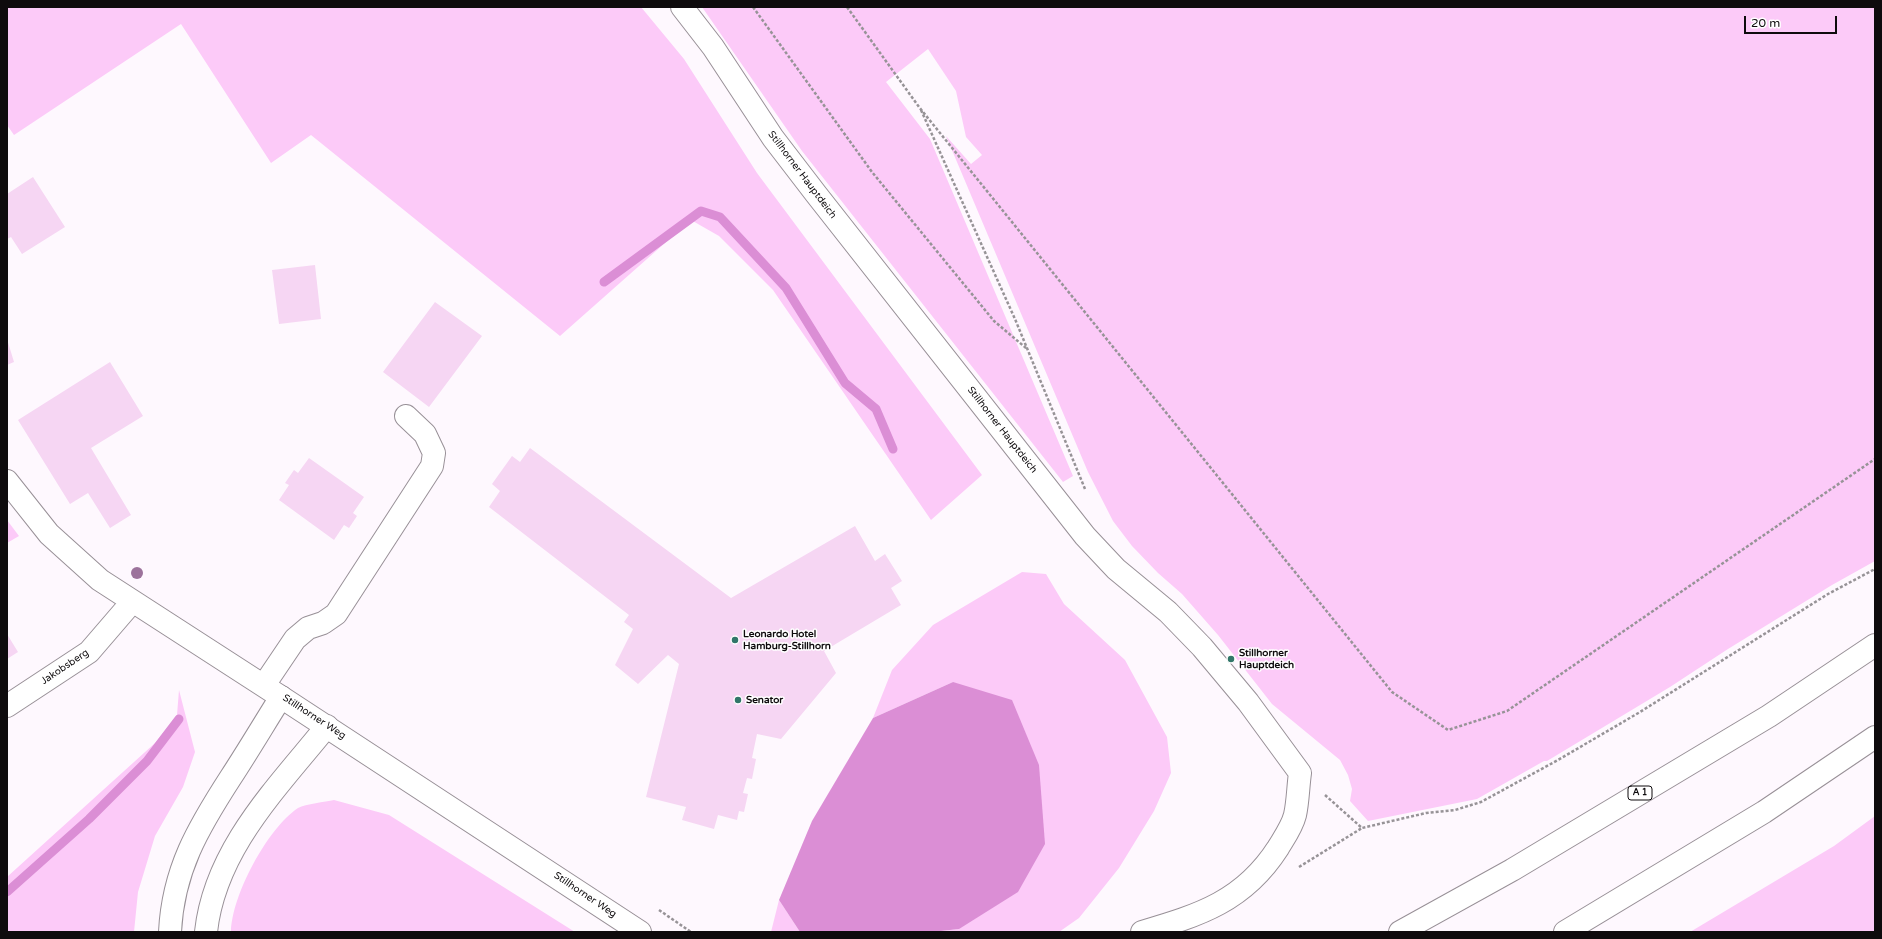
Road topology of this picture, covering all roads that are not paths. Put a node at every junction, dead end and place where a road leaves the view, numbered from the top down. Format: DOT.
graph roads {
  1 [pos="682,7"];
  2 [pos="406,416"];
  3 [pos="7,481"];
  4 [pos="132,602"];
  5 [pos="1875,645"];
  6 [pos="273,691"];
  7 [pos="7,706"];
  8 [pos="327,726"];
  9 [pos="1875,737"];
  10 [pos="170,932"];
  11 [pos="206,932"];
  12 [pos="640,932"];
  13 [pos="1142,932"];
  14 [pos="1400,932"];
  15 [pos="1565,932"];
  1 -- 13 [label="main road, Stillhorner Hauptdeich"];
  2 -- 6 [label="main road"];
  3 -- 4 [label="main road, Stillhorner Weg"];
  4 -- 6 [label="main road, Stillhorner Weg"];
  4 -- 7 [label="main road, Jakobsberg"];
  5 -- 14 [label="main road, A 1"];
  6 -- 8 [label="main road, Stillhorner Weg"];
  6 -- 10 [label="main road"];
  8 -- 11 [label="main road"];
  8 -- 12 [label="main road, Stillhorner Weg"];
  9 -- 15 [label="main road"];
}
